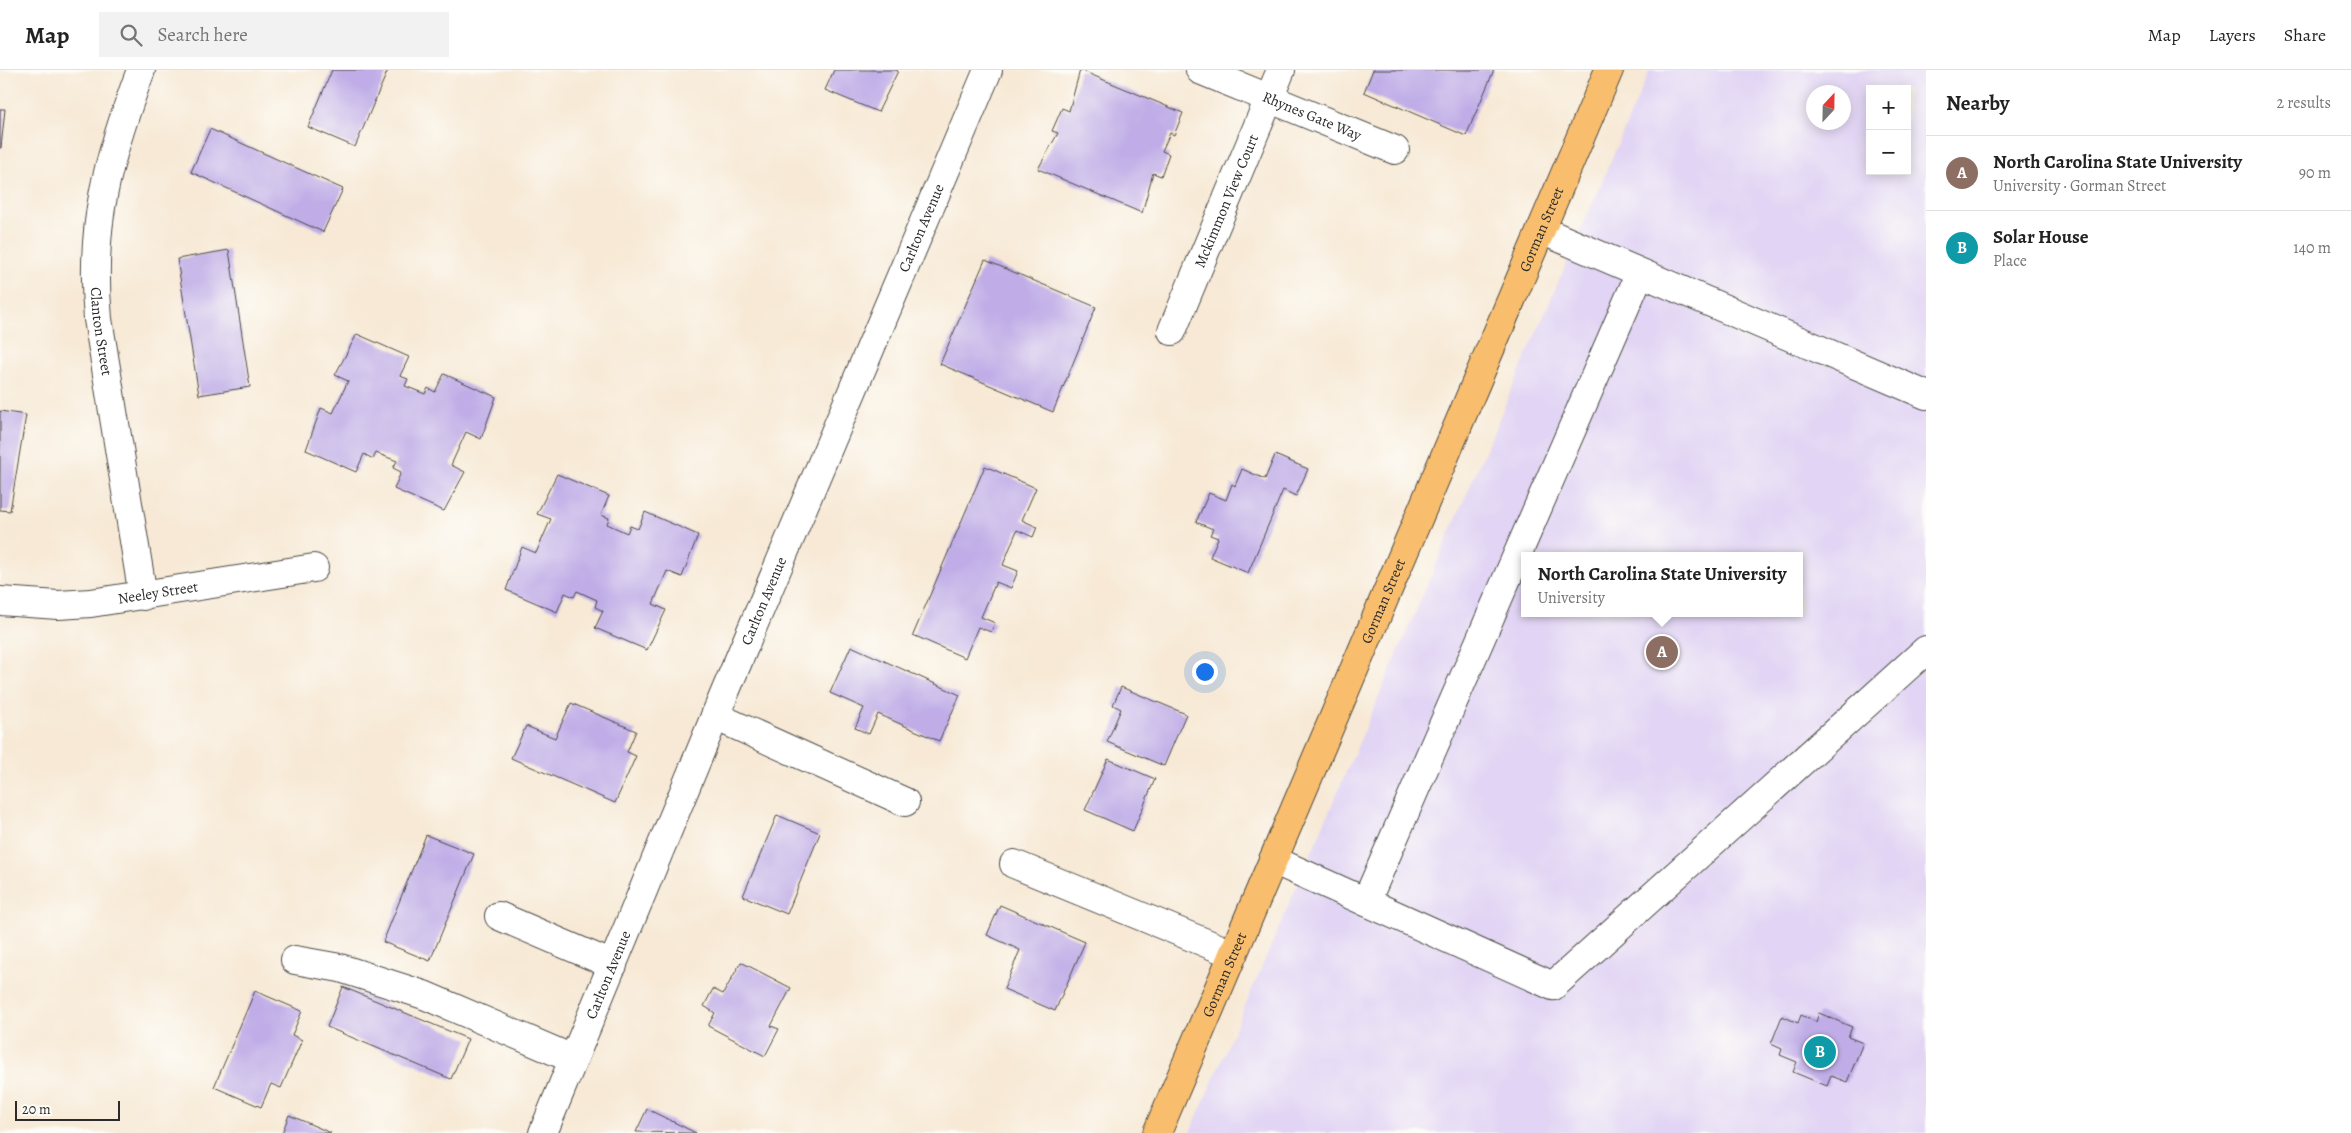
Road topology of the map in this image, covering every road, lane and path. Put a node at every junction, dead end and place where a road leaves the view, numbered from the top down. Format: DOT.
graph roads {
  1 [pos="141,70"];
  2 [pos="988,70"];
  3 [pos="1200,70"];
  4 [pos="1281,70"];
  5 [pos="1609,70"];
  6 [pos="1268,98"];
  7 [pos="1395,150"];
  8 [pos="1541,230"];
  9 [pos="1640,273"];
  10 [pos="1172,331"];
  11 [pos="1926,395"];
  12 [pos="314,568"];
  13 [pos="143,596"];
  14 [pos="0,601"];
  15 [pos="1926,650"];
  16 [pos="715,716"];
  17 [pos="905,802"];
  18 [pos="1272,860"];
  19 [pos="1014,864"];
  20 [pos="1366,902"];
  21 [pos="499,916"];
  22 [pos="1233,954"];
  23 [pos="295,960"];
  24 [pos="613,965"];
  25 [pos="573,1059"];
  26 [pos="543,1133"];
  27 [pos="1157,1133"];
  1 -- 13 [label="street, Clanton Street"];
  2 -- 16 [label="street, Carlton Avenue"];
  3 -- 6 [label="street, Rhynes Gate Way"];
  4 -- 6 [label="street, Mckimmon View Court"];
  5 -- 8 [label="main road, Gorman Street"];
  6 -- 7 [label="street, Rhynes Gate Way"];
  6 -- 10 [label="street, Mckimmon View Court"];
  8 -- 9 [label="street"];
  8 -- 18 [label="main road, Gorman Street"];
  9 -- 11 [label="street"];
  9 -- 20 [label="street"];
  12 -- 13 [label="street, Neeley Street"];
  13 -- 14 [label="street, Neeley Street"];
  15 -- 20 [label="street"];
  16 -- 17 [label="street"];
  16 -- 24 [label="street, Carlton Avenue"];
  18 -- 20 [label="street"];
  18 -- 22 [label="main road, Gorman Street"];
  19 -- 22 [label="street"];
  21 -- 24 [label="street"];
  22 -- 27 [label="main road, Gorman Street"];
  23 -- 25 [label="street"];
  24 -- 25 [label="street, Carlton Avenue"];
  25 -- 26 [label="street, Carlton Avenue"];
}
